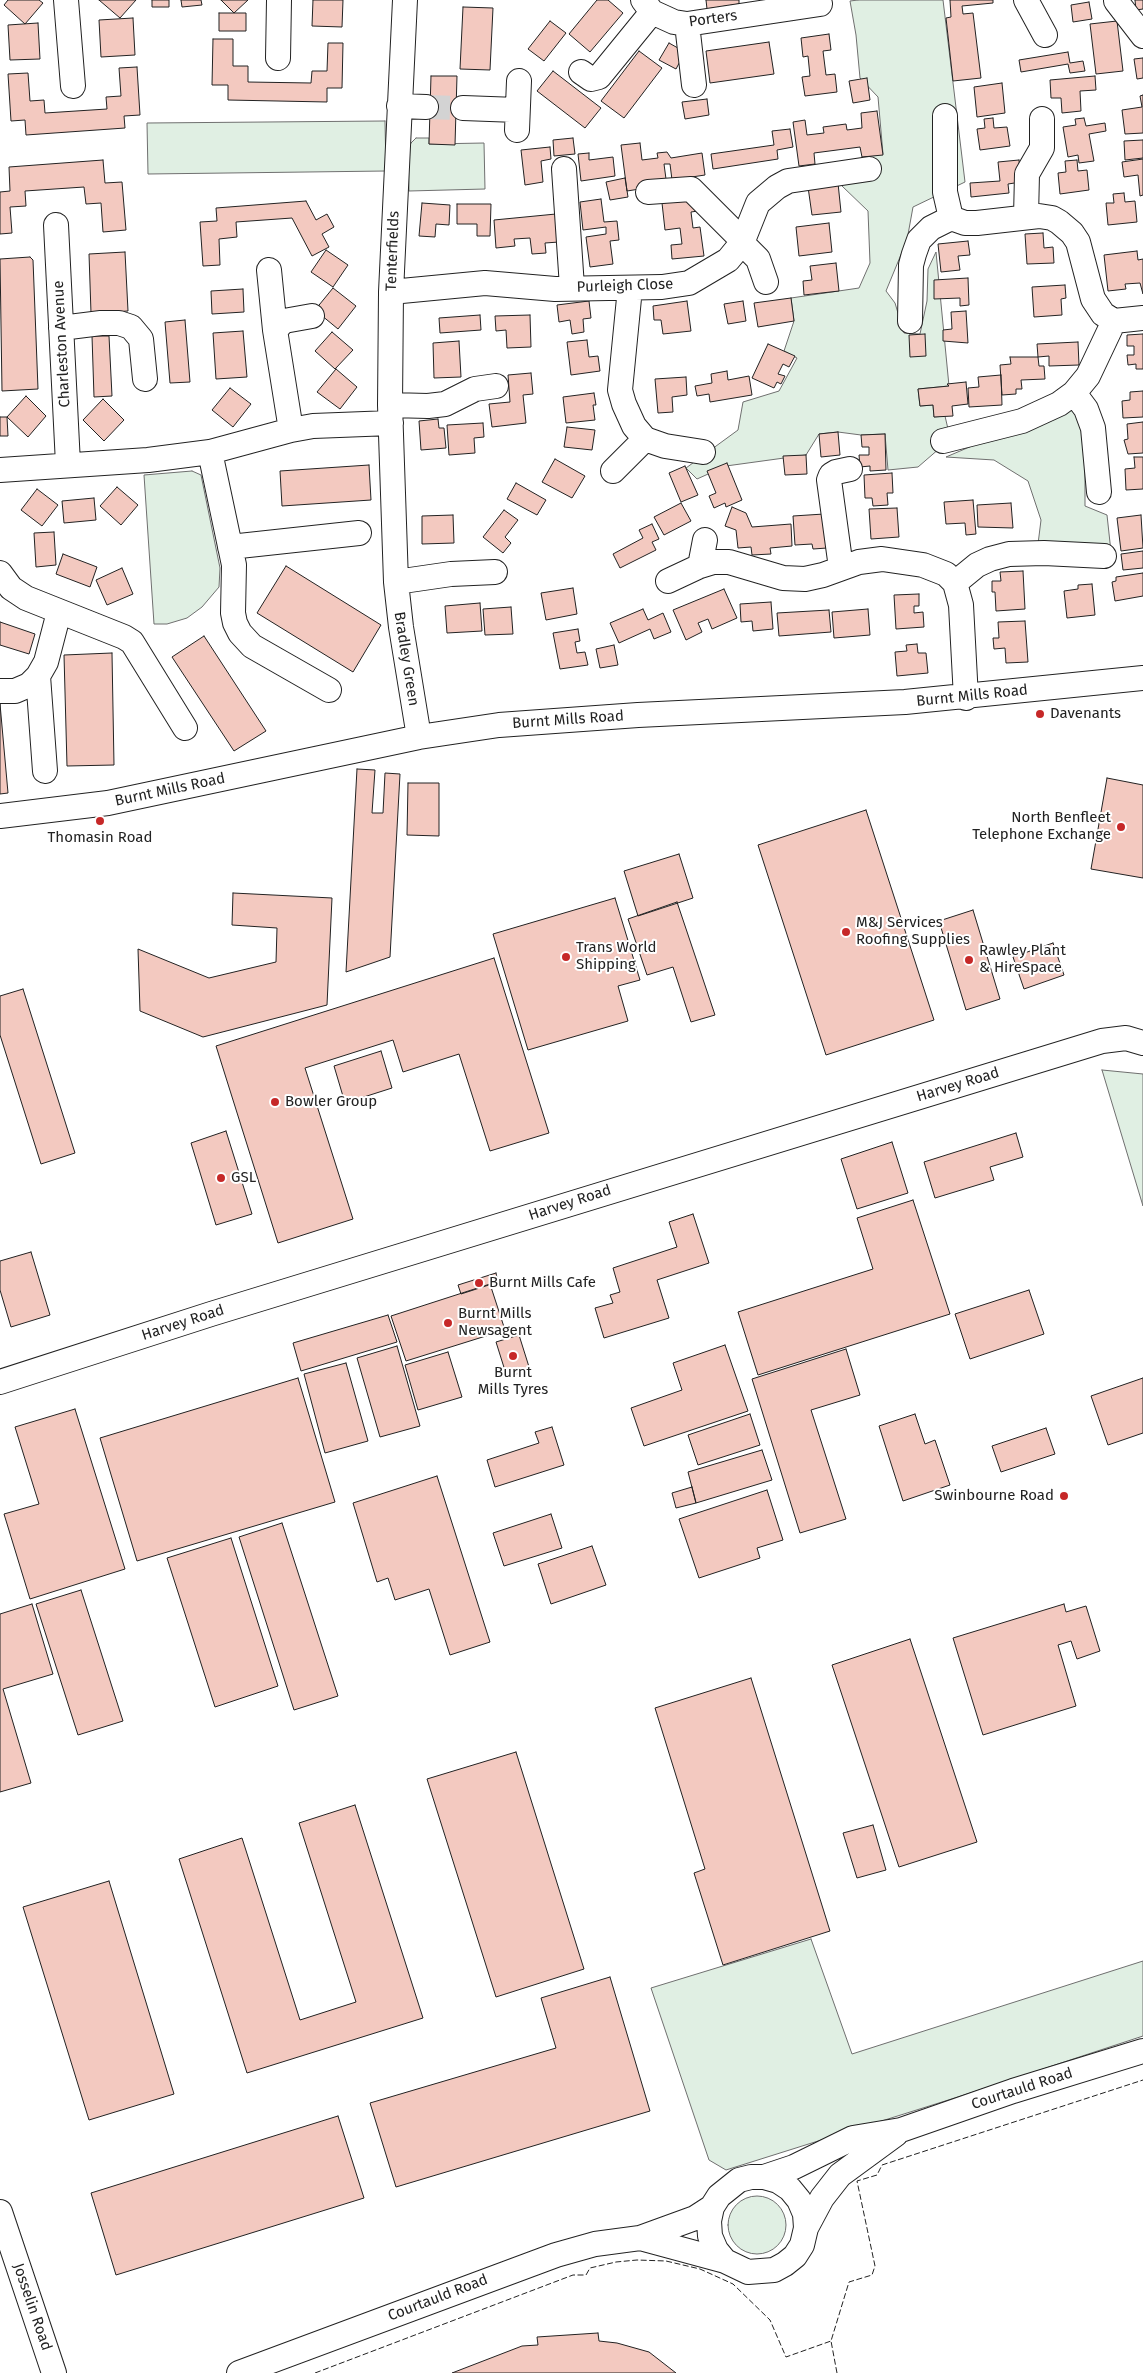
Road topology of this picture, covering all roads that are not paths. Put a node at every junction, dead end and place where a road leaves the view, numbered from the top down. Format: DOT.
graph roads {
  1 [pos="66,0"];
  2 [pos="279,0"];
  3 [pos="404,0"];
  4 [pos="1026,0"];
  5 [pos="1116,1"];
  6 [pos="784,4"];
  7 [pos="820,4"];
  8 [pos="648,6"];
  9 [pos="687,24"];
  10 [pos="1045,35"];
  11 [pos="1143,36"];
  12 [pos="278,58"];
  13 [pos="581,72"];
  14 [pos="519,81"];
  15 [pos="694,84"];
  16 [pos="73,86"];
  17 [pos="400,106"];
  18 [pos="426,107"];
  19 [pos="463,108"];
  20 [pos="945,116"];
  21 [pos="1042,119"];
  22 [pos="564,169"];
  23 [pos="869,169"];
  24 [pos="648,192"];
  25 [pos="1026,217"];
  26 [pos="958,220"];
  27 [pos="56,225"];
  28 [pos="742,242"];
  29 [pos="269,270"];
  30 [pos="766,282"];
  31 [pos="572,287"];
  32 [pos="630,288"];
  33 [pos="392,292"];
  34 [pos="312,316"];
  35 [pos="1143,318"];
  36 [pos="910,321"];
  37 [pos="1114,321"];
  38 [pos="61,328"];
  39 [pos="275,330"];
  40 [pos="145,379"];
  41 [pos="496,386"];
  42 [pos="1074,393"];
  43 [pos="390,414"];
  44 [pos="291,430"];
  45 [pos="644,440"];
  46 [pos="943,441"];
  47 [pos="210,452"];
  48 [pos="704,452"];
  49 [pos="68,464"];
  50 [pos="0,470"];
  51 [pos="850,470"];
  52 [pos="613,471"];
  53 [pos="1099,492"];
  54 [pos="392,502"];
  55 [pos="359,533"];
  56 [pos="705,540"];
  57 [pos="232,556"];
  58 [pos="1104,556"];
  59 [pos="700,566"];
  60 [pos="841,568"];
  61 [pos="495,572"];
  62 [pos="0,573"];
  63 [pos="668,580"];
  64 [pos="396,582"];
  65 [pos="955,583"];
  66 [pos="59,612"];
  67 [pos="38,676"];
  68 [pos="1143,678"];
  69 [pos="329,690"];
  70 [pos="0,692"];
  71 [pos="966,698"];
  72 [pos="184,728"];
  73 [pos="419,737"];
  74 [pos="45,771"];
  75 [pos="0,816"];
  76 [pos="1143,1042"];
  77 [pos="0,1382"];
  78 [pos="1143,2051"];
  79 [pos="902,2130"];
  80 [pos="764,2177"];
  81 [pos="712,2207"];
  82 [pos="0,2212"];
  83 [pos="806,2228"];
  84 [pos="640,2238"];
  85 [pos="726,2261"];
  86 [pos="54,2373"];
  87 [pos="239,2373"];
  1 -- 16 [label="street"];
  2 -- 12 [label="street"];
  3 -- 17 [label="street, Tenterfields"];
  4 -- 10 [label="street"];
  5 -- 11 [label="street"];
  6 -- 7 [label="street, Porters"];
  6 -- 9 [label="street, Porters"];
  8 -- 9 [label="street, Porters"];
  8 -- 13 [label="street"];
  9 -- 15 [label="street"];
  14 -- 19 [label="street"];
  17 -- 18 [label="street"];
  17 -- 33 [label="street, Tenterfields"];
  20 -- 26 [label="street"];
  21 -- 25 [label="street"];
  22 -- 31 [label="street"];
  23 -- 28 [label="street, Purleigh Close"];
  24 -- 28 [label="street"];
  25 -- 26 [label="street"];
  25 -- 37 [label="street"];
  26 -- 36 [label="street"];
  27 -- 38 [label="street, Charleston Avenue"];
  28 -- 30 [label="street"];
  28 -- 32 [label="street, Purleigh Close"];
  29 -- 39 [label="street"];
  31 -- 32 [label="street, Purleigh Close"];
  31 -- 33 [label="street, Purleigh Close"];
  32 -- 45 [label="street"];
  33 -- 43 [label="street, Tenterfields"];
  34 -- 39 [label="street"];
  35 -- 37 [label="street"];
  37 -- 42 [label="street"];
  38 -- 40 [label="street"];
  38 -- 49 [label="street, Charleston Avenue"];
  39 -- 44 [label="street"];
  41 -- 43 [label="street"];
  42 -- 46 [label="street"];
  42 -- 53 [label="street"];
  43 -- 44 [label="street"];
  43 -- 54 [label="street, Tenterfields"];
  44 -- 47 [label="street"];
  45 -- 48 [label="street"];
  45 -- 52 [label="street"];
  47 -- 49 [label="street"];
  47 -- 57 [label="street"];
  49 -- 50 [label="street"];
  51 -- 60 [label="street"];
  54 -- 64 [label="street, Bradley Green"];
  55 -- 57 [label="street"];
  56 -- 59 [label="street"];
  57 -- 69 [label="street"];
  58 -- 65 [label="street"];
  59 -- 60 [label="street"];
  59 -- 63 [label="street"];
  60 -- 65 [label="street"];
  61 -- 64 [label="street"];
  62 -- 66 [label="street"];
  64 -- 73 [label="street, Bradley Green"];
  65 -- 71 [label="street"];
  66 -- 67 [label="street"];
  66 -- 72 [label="street"];
  67 -- 70 [label="street"];
  67 -- 74 [label="street"];
  68 -- 71 [label="street, Burnt Mills Road"];
  71 -- 73 [label="street, Burnt Mills Road"];
  73 -- 75 [label="street, Burnt Mills Road"];
  76 -- 77 [label="street, Harvey Road"];
  78 -- 79 [label="street, Courtauld Road"];
  79 -- 80 [label="street, Courtauld Road"];
  79 -- 83 [label="street, Courtauld Road"];
  80 -- 81 [label="street, Courtauld Road"];
  80 -- 83 [label="street"];
  81 -- 84 [label="street, Courtauld Road"];
  81 -- 85 [label="street, Courtauld Road"];
  82 -- 86 [label="street, Josselin Road"];
  83 -- 85 [label="street, Courtauld Road"];
  84 -- 85 [label="street, Courtauld Road"];
  84 -- 87 [label="street, Courtauld Road"];
}
